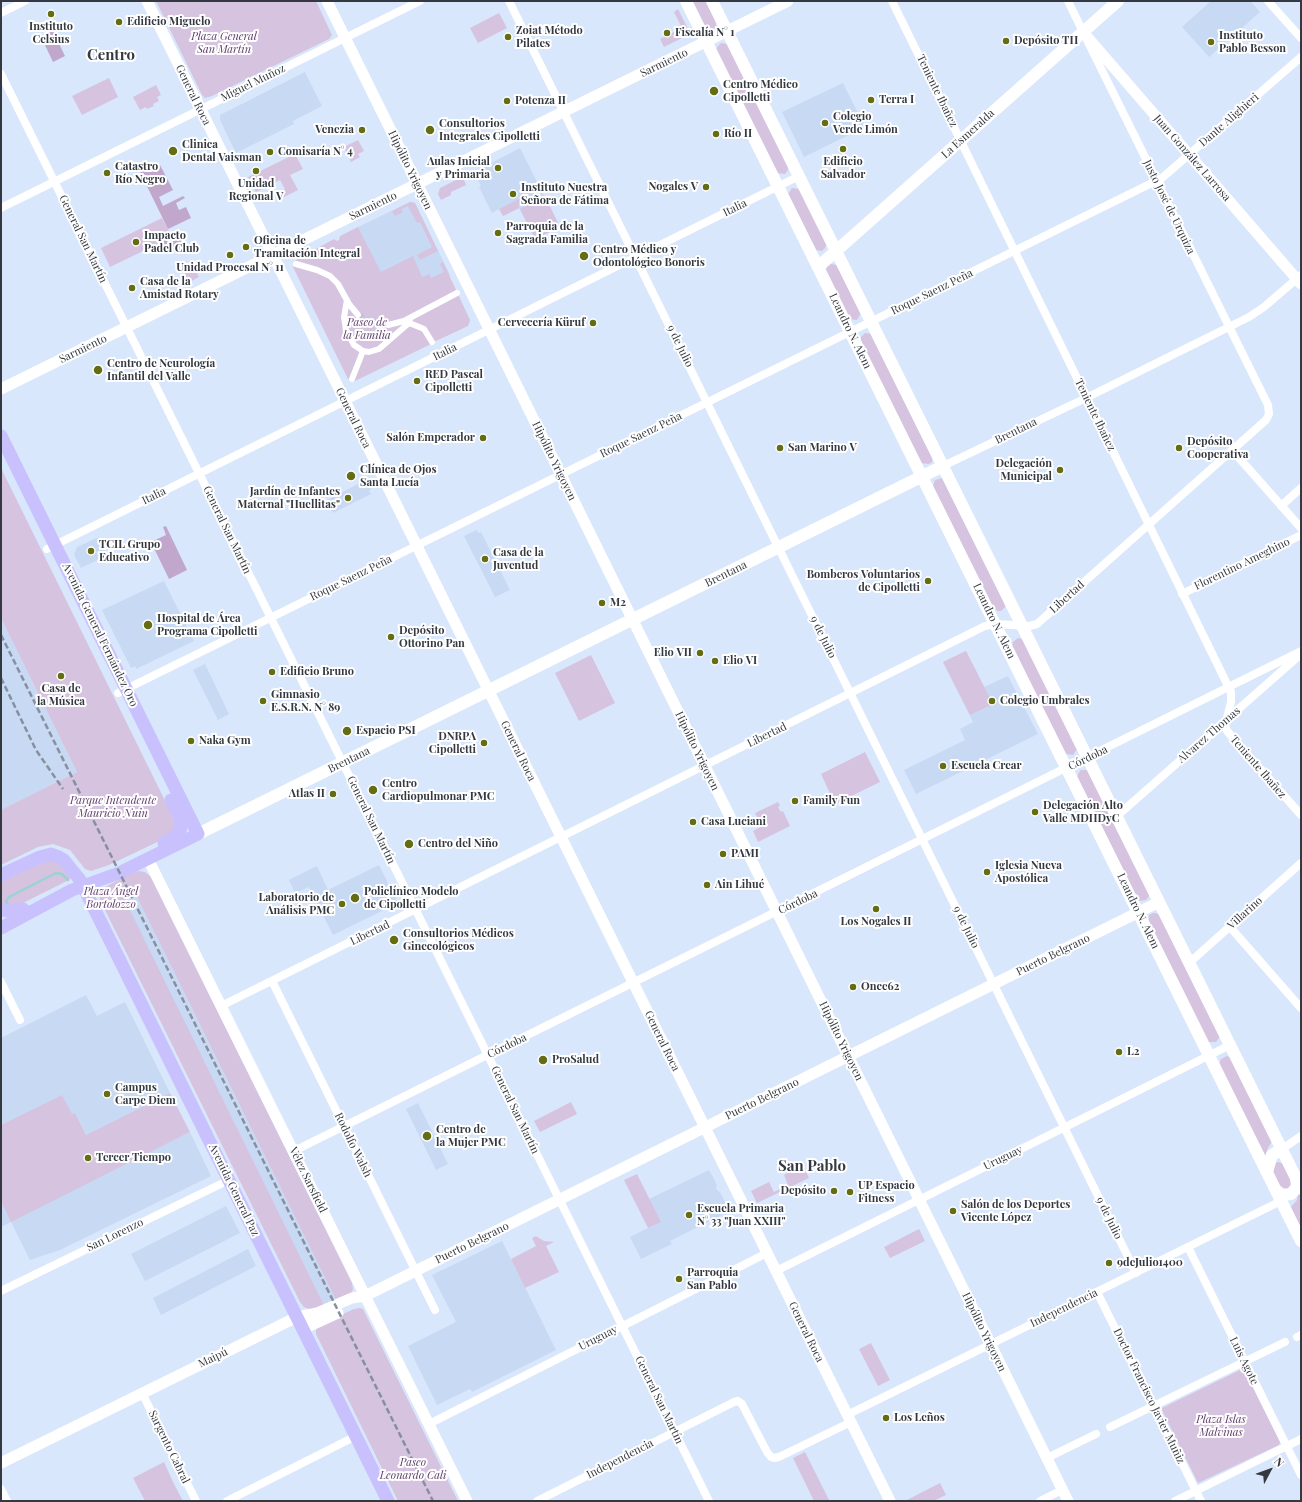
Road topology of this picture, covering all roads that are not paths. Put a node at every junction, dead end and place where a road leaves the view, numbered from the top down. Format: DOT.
graph roads {
  1 [pos="25,1"];
  2 [pos="147,1"];
  3 [pos="327,1"];
  4 [pos="420,1"];
  5 [pos="509,1"];
  6 [pos="686,1"];
  7 [pos="712,1"];
  8 [pos="788,1"];
  9 [pos="892,1"];
  10 [pos="1068,1"];
  11 [pos="1118,1"];
  12 [pos="1268,1"];
  13 [pos="1,13"];
  14 [pos="727,31"];
  15 [pos="1082,32"];
  16 [pos="345,38"];
  17 [pos="1301,38"];
  18 [pos="706,42"];
  19 [pos="1301,57"];
  20 [pos="1,74"];
  21 [pos="200,110"];
  22 [pos="564,112"];
  23 [pos="961,140"];
  24 [pos="1190,155"];
  25 [pos="799,176"];
  26 [pos="1156,181"];
  27 [pos="54,182"];
  28 [pos="417,184"];
  29 [pos="778,186"];
  30 [pos="1,208"];
  31 [pos="836,250"];
  32 [pos="1014,251"];
  33 [pos="272,256"];
  34 [pos="636,257"];
  35 [pos="296,264"];
  36 [pos="818,267"];
  37 [pos="1299,279"];
  38 [pos="457,294"];
  39 [pos="346,300"];
  40 [pos="358,315"];
  41 [pos="872,321"];
  42 [pos="407,322"];
  43 [pos="388,325"];
  44 [pos="126,327"];
  45 [pos="1229,328"];
  46 [pos="489,330"];
  47 [pos="850,332"];
  48 [pos="432,342"];
  49 [pos="363,351"];
  50 [pos="352,379"];
  51 [pos="1,389"];
  52 [pos="1086,398"];
  53 [pos="345,401"];
  54 [pos="708,402"];
  55 [pos="1269,414"];
  56 [pos="1,436"];
  57 [pos="1232,450"];
  58 [pos="1,456"];
  59 [pos="943,466"];
  60 [pos="199,474"];
  61 [pos="561,475"];
  62 [pos="922,477"];
  63 [pos="1301,488"];
  64 [pos="1281,506"];
  65 [pos="1148,524"];
  66 [pos="1301,528"];
  67 [pos="1301,535"];
  68 [pos="416,546"];
  69 [pos="51,547"];
  70 [pos="779,547"];
  71 [pos="1182,594"];
  72 [pos="271,618"];
  73 [pos="632,620"];
  74 [pos="995,624"];
  75 [pos="1022,625"];
  76 [pos="1301,651"];
  77 [pos="1301,654"];
  78 [pos="1228,687"];
  79 [pos="122,691"];
  80 [pos="488,691"];
  81 [pos="851,694"];
  82 [pos="1226,720"];
  83 [pos="142,740"];
  84 [pos="1088,758"];
  85 [pos="342,763"];
  86 [pos="705,766"];
  87 [pos="1067,768"];
  88 [pos="1117,816"];
  89 [pos="1301,816"];
  90 [pos="197,835"];
  91 [pos="561,838"];
  92 [pos="923,840"];
  93 [pos="148,859"];
  94 [pos="1301,863"];
  95 [pos="1,868"];
  96 [pos="1,876"];
  97 [pos="82,883"];
  98 [pos="1159,902"];
  99 [pos="23,909"];
  100 [pos="1,910"];
  101 [pos="415,910"];
  102 [pos="777,912"];
  103 [pos="1138,913"];
  104 [pos="1,920"];
  105 [pos="1230,927"];
  106 [pos="1,928"];
  107 [pos="1189,963"];
  108 [pos="272,981"];
  109 [pos="1,982"];
  110 [pos="633,983"];
  111 [pos="994,984"];
  112 [pos="221,1006"];
  113 [pos="1301,1008"];
  114 [pos="20,1020"];
  115 [pos="1230,1045"];
  116 [pos="488,1055"];
  117 [pos="848,1056"];
  118 [pos="1209,1056"];
  119 [pos="344,1126"];
  120 [pos="704,1128"];
  121 [pos="1064,1128"];
  122 [pos="1301,1136"];
  123 [pos="1282,1150"];
  124 [pos="294,1151"];
  125 [pos="1267,1172"];
  126 [pos="229,1180"];
  127 [pos="1299,1183"];
  128 [pos="1275,1189"];
  129 [pos="559,1200"];
  130 [pos="919,1200"];
  131 [pos="1281,1201"];
  132 [pos="1301,1241"];
  133 [pos="1188,1247"];
  134 [pos="767,1253"];
  135 [pos="416,1270"];
  136 [pos="776,1271"];
  137 [pos="1136,1273"];
  138 [pos="1,1291"];
  139 [pos="1097,1292"];
  140 [pos="365,1296"];
  141 [pos="435,1310"];
  142 [pos="297,1317"];
  143 [pos="622,1326"];
  144 [pos="303,1329"];
  145 [pos="1285,1342"];
  146 [pos="991,1344"];
  147 [pos="1245,1362"];
  148 [pos="142,1393"];
  149 [pos="1154,1406"];
  150 [pos="849,1419"];
  151 [pos="429,1424"];
  152 [pos="1110,1427"];
  153 [pos="674,1432"];
  154 [pos="1096,1434"];
  155 [pos="356,1436"];
  156 [pos="1301,1439"];
  157 [pos="1287,1446"];
  158 [pos="1047,1458"];
  159 [pos="1,1463"];
  160 [pos="1301,1475"];
  161 [pos="1,1489"];
  162 [pos="1062,1490"];
  163 [pos="1196,1491"];
  164 [pos="7,1501"];
  165 [pos="196,1501"];
  166 [pos="227,1501"];
  167 [pos="388,1501"];
  168 [pos="467,1501"];
  169 [pos="537,1501"];
  170 [pos="709,1501"];
  171 [pos="890,1501"];
  172 [pos="1040,1501"];
  173 [pos="1068,1501"];
  174 [pos="1175,1501"];
  175 [pos="1201,1501"];
  1 -- 13 [label="street"];
  2 -- 21 [label="street, General Roca"];
  3 -- 16 [label="street, Hipólito Yrigoyen"];
  4 -- 16 [label="street, Miguel Muñoz"];
  5 -- 22 [label="street, 9 de Julio"];
  6 -- 18 [label="main road, Leandro N. Alem"];
  7 -- 14 [label="main road, Leandro N. Alem"];
  8 -- 14 [label="street, Sarmiento"];
  9 -- 23 [label="street, Teniente Ibañez"];
  10 -- 15 [label="street, Justo José de Urquiza"];
  11 -- 15 [label="main road, La Esmeralda"];
  12 -- 17 [label="street"];
  14 -- 18 [label="street, Sarmiento"];
  14 -- 25 [label="main road, Leandro N. Alem"];
  15 -- 23 [label="main road, La Esmeralda"];
  15 -- 24 [label="street, Juan González Larrosa"];
  15 -- 26 [label="street, Justo José de Urquiza"];
  16 -- 21 [label="street, Miguel Muñoz"];
  16 -- 28 [label="street, Hipólito Yrigoyen"];
  18 -- 22 [label="street, Sarmiento"];
  18 -- 29 [label="main road, Leandro N. Alem"];
  19 -- 24 [label="street, Dante Alighieri"];
  20 -- 27 [label="street, General San Martín"];
  21 -- 27 [label="street, Miguel Muñoz"];
  21 -- 33 [label="street, General Roca"];
  22 -- 28 [label="street, Sarmiento"];
  22 -- 34 [label="street, 9 de Julio"];
  23 -- 31 [label="main road, La Esmeralda"];
  23 -- 32 [label="street, Teniente Ibañez"];
  24 -- 26 [label="street, Dante Alighieri"];
  24 -- 37 [label="street, Juan González Larrosa"];
  25 -- 29 [label="street, Italia"];
  25 -- 31 [label="main road, Leandro N. Alem"];
  26 -- 32 [label="street, Roque Saenz Peña"];
  26 -- 45 [label="street, Justo José de Urquiza"];
  27 -- 30 [label="street, Miguel Muñoz"];
  27 -- 44 [label="street, General San Martín"];
  28 -- 33 [label="street, Sarmiento"];
  28 -- 46 [label="street, Hipólito Yrigoyen"];
  29 -- 34 [label="street, Italia"];
  29 -- 36 [label="main road, Leandro N. Alem"];
  31 -- 36 [label="main road, La Esmeralda"];
  31 -- 41 [label="main road, Leandro N. Alem"];
  32 -- 41 [label="street, Roque Saenz Peña"];
  32 -- 52 [label="street, Teniente Ibañez"];
  33 -- 44 [label="street, Sarmiento"];
  33 -- 53 [label="street, General Roca"];
  34 -- 46 [label="street, Italia"];
  34 -- 54 [label="street, 9 de Julio"];
  35 -- 39 [label="street"];
  36 -- 47 [label="main road, Leandro N. Alem"];
  37 -- 45 [label="street, Brentana"];
  38 -- 42 [label="street"];
  39 -- 40 [label="street"];
  39 -- 49 [label="street"];
  41 -- 47 [label="street, Roque Saenz Peña"];
  41 -- 59 [label="main road, Leandro N. Alem"];
  42 -- 43 [label="street"];
  42 -- 48 [label="street"];
  42 -- 49 [label="street"];
  44 -- 51 [label="street, Sarmiento"];
  44 -- 60 [label="street, General San Martín"];
  45 -- 52 [label="street, Brentana"];
  45 -- 55 [label="street, Justo José de Urquiza"];
  46 -- 53 [label="street, Italia"];
  46 -- 61 [label="street, Hipólito Yrigoyen"];
  47 -- 54 [label="street, Roque Saenz Peña"];
  47 -- 62 [label="main road, Leandro N. Alem"];
  49 -- 50 [label="street"];
  52 -- 59 [label="street, Brentana"];
  52 -- 65 [label="street, Teniente Ibañez"];
  53 -- 60 [label="street, Italia"];
  53 -- 68 [label="street, General Roca"];
  54 -- 61 [label="street, Roque Saenz Peña"];
  54 -- 70 [label="street, 9 de Julio"];
  55 -- 57 [label="street, Libertad"];
  56 -- 69 [label="main road, Avenida General Fernández Oro"];
  57 -- 64 [label="street"];
  57 -- 65 [label="street, Libertad"];
  58 -- 69 [label="main road, Avenida General Fernández Oro"];
  59 -- 62 [label="main road, Brentana"];
  59 -- 75 [label="main road, Leandro N. Alem"];
  60 -- 69 [label="street, Italia"];
  60 -- 72 [label="street, General San Martín"];
  61 -- 68 [label="street, Roque Saenz Peña"];
  61 -- 73 [label="street, Hipólito Yrigoyen"];
  62 -- 70 [label="main road, Brentana"];
  62 -- 74 [label="main road, Leandro N. Alem"];
  63 -- 64 [label="street"];
  64 -- 66 [label="street"];
  65 -- 71 [label="street, Teniente Ibañez"];
  65 -- 75 [label="street, Libertad"];
  67 -- 71 [label="street, Florentino Ameghino"];
  68 -- 72 [label="street, Roque Saenz Peña"];
  68 -- 80 [label="street, General Roca"];
  69 -- 79 [label="main road, Avenida General Fernández Oro"];
  70 -- 73 [label="main road, Brentana"];
  70 -- 81 [label="street, 9 de Julio"];
  71 -- 78 [label="street, Teniente Ibañez"];
  72 -- 79 [label="street, Roque Saenz Peña"];
  72 -- 85 [label="street, General San Martín"];
  73 -- 80 [label="main road, Brentana"];
  73 -- 86 [label="street, Hipólito Yrigoyen"];
  74 -- 75 [label="street, Libertad"];
  74 -- 81 [label="street, Libertad"];
  74 -- 87 [label="main road, Leandro N. Alem"];
  75 -- 84 [label="main road, Leandro N. Alem"];
  76 -- 78 [label="street, Córdoba"];
  77 -- 82 [label="street, Alvarez Thomas"];
  78 -- 82 [label="street, Teniente Ibañez"];
  78 -- 84 [label="street, Córdoba"];
  79 -- 83 [label="main road, Avenida General Fernández Oro"];
  79 -- 90 [label="main road, Avenida General Fernández Oro"];
  80 -- 85 [label="main road, Brentana"];
  80 -- 91 [label="street, General Roca"];
  81 -- 86 [label="street, Libertad"];
  81 -- 92 [label="street, 9 de Julio"];
  82 -- 88 [label="street, Alvarez Thomas"];
  82 -- 89 [label="street, Teniente Ibañez"];
  83 -- 90 [label="main road"];
  83 -- 97 [label="main road, Avenida General Fernández Oro"];
  84 -- 87 [label="street, Córdoba"];
  84 -- 88 [label="main road, Leandro N. Alem"];
  85 -- 90 [label="main road, Brentana"];
  85 -- 101 [label="street, General San Martín"];
  86 -- 91 [label="street, Libertad"];
  86 -- 102 [label="street, Hipólito Yrigoyen"];
  87 -- 92 [label="street, Córdoba"];
  87 -- 103 [label="main road, Leandro N. Alem"];
  88 -- 98 [label="main road, Leandro N. Alem"];
  90 -- 93 [label="main road, Brentana"];
  91 -- 101 [label="street, Libertad"];
  91 -- 110 [label="street, General Roca"];
  92 -- 102 [label="street, Córdoba"];
  92 -- 111 [label="street, 9 de Julio"];
  93 -- 97 [label="main road, Brentana"];
  93 -- 112 [label="street, Vélez Sarsfield"];
  94 -- 105 [label="street, Villarino"];
  95 -- 97 [label="main road"];
  96 -- 97 [label="main road"];
  97 -- 99 [label="main road"];
  97 -- 106 [label="main road"];
  97 -- 126 [label="main road, Avenida General Paz"];
  98 -- 103 [label="street, Puerto Belgrano"];
  98 -- 107 [label="main road, Leandro N. Alem"];
  99 -- 100 [label="main road"];
  99 -- 104 [label="main road"];
  101 -- 108 [label="street, Libertad"];
  101 -- 116 [label="street, General San Martín"];
  102 -- 110 [label="street, Córdoba"];
  102 -- 117 [label="street, Hipólito Yrigoyen"];
  103 -- 111 [label="street, Puerto Belgrano"];
  103 -- 118 [label="main road, Leandro N. Alem"];
  105 -- 107 [label="street, Villarino"];
  105 -- 113 [label="street"];
  107 -- 115 [label="main road, Leandro N. Alem"];
  108 -- 112 [label="street, Libertad"];
  108 -- 119 [label="street, Rodolfo Walsh"];
  109 -- 114 [label="street"];
  110 -- 116 [label="street, Córdoba"];
  110 -- 120 [label="street, General Roca"];
  111 -- 117 [label="street, Puerto Belgrano"];
  111 -- 121 [label="street, 9 de Julio"];
  112 -- 124 [label="street, Vélez Sarsfield"];
  115 -- 118 [label="street, Uruguay"];
  115 -- 123 [label="main road, Leandro N. Alem"];
  116 -- 119 [label="street, Córdoba"];
  116 -- 129 [label="street, General San Martín"];
  117 -- 120 [label="street, Puerto Belgrano"];
  117 -- 130 [label="street, Hipólito Yrigoyen"];
  118 -- 121 [label="street, Uruguay"];
  118 -- 125 [label="main road, Leandro N. Alem"];
  119 -- 124 [label="street, Córdoba"];
  119 -- 135 [label="street, Rodolfo Walsh"];
  120 -- 129 [label="street, Puerto Belgrano"];
  120 -- 134 [label="street, General Roca"];
  121 -- 130 [label="street, Uruguay"];
  121 -- 137 [label="street, 9 de Julio"];
  122 -- 123 [label="street"];
  123 -- 125 [label="main road"];
  123 -- 127 [label="main road, Leandro N. Alem"];
  124 -- 140 [label="street, Vélez Sarsfield"];
  125 -- 128 [label="main road, Leandro N. Alem"];
  126 -- 138 [label="street, San Lorenzo"];
  126 -- 142 [label="main road, Avenida General Paz"];
  127 -- 128 [label="main road"];
  128 -- 131 [label="main road, Leandro N. Alem"];
  129 -- 135 [label="street, Puerto Belgrano"];
  129 -- 143 [label="street, General San Martín"];
  130 -- 136 [label="street, Uruguay"];
  130 -- 146 [label="street, Hipólito Yrigoyen"];
  131 -- 132 [label="main road, Leandro N. Alem"];
  131 -- 133 [label="street, Independencia"];
  133 -- 137 [label="street, Independencia"];
  133 -- 147 [label="street, Luis Agote"];
  134 -- 136 [label="street, General Roca"];
  134 -- 143 [label="street, Uruguay"];
  135 -- 140 [label="street, Puerto Belgrano"];
  135 -- 141 [label="street, Rodolfo Walsh"];
  136 -- 150 [label="street, General Roca"];
  137 -- 139 [label="street, Independencia"];
  139 -- 146 [label="street, Independencia"];
  139 -- 149 [label="street, Doctor Francisco Javier Muñiz"];
  140 -- 142 [label="street, Maipú"];
  140 -- 144 [label="street"];
  140 -- 151 [label="street, Vélez Sarsfield"];
  142 -- 144 [label="main road, Avenida General Paz"];
  142 -- 148 [label="street, Maipú"];
  143 -- 151 [label="street, Uruguay"];
  143 -- 153 [label="street, General San Martín"];
  144 -- 155 [label="main road, Avenida General Paz"];
  145 -- 147 [label="street"];
  146 -- 150 [label="street, Independencia"];
  146 -- 158 [label="street, Hipólito Yrigoyen"];
  147 -- 149 [label="street"];
  147 -- 157 [label="street, Luis Agote"];
  148 -- 159 [label="street, Maipú"];
  148 -- 165 [label="street, Sargento Cabral"];
  149 -- 152 [label="street"];
  149 -- 163 [label="street, Doctor Francisco Javier Muñiz"];
  150 -- 153 [label="street, Independencia"];
  150 -- 171 [label="street, General Roca"];
  151 -- 168 [label="street, Vélez Sarsfield"];
  153 -- 169 [label="street, Independencia"];
  153 -- 170 [label="street, General San Martín"];
  154 -- 158 [label="street"];
  155 -- 166 [label="street"];
  155 -- 167 [label="main road, Avenida General Paz"];
  156 -- 157 [label="street"];
  157 -- 160 [label="street, Luis Agote"];
  157 -- 163 [label="street"];
  158 -- 162 [label="street, Hipólito Yrigoyen"];
  161 -- 164 [label="street"];
  162 -- 172 [label="street"];
  162 -- 173 [label="street, Hipólito Yrigoyen"];
  163 -- 174 [label="street"];
  163 -- 175 [label="street, Doctor Francisco Javier Muñiz"];
}
